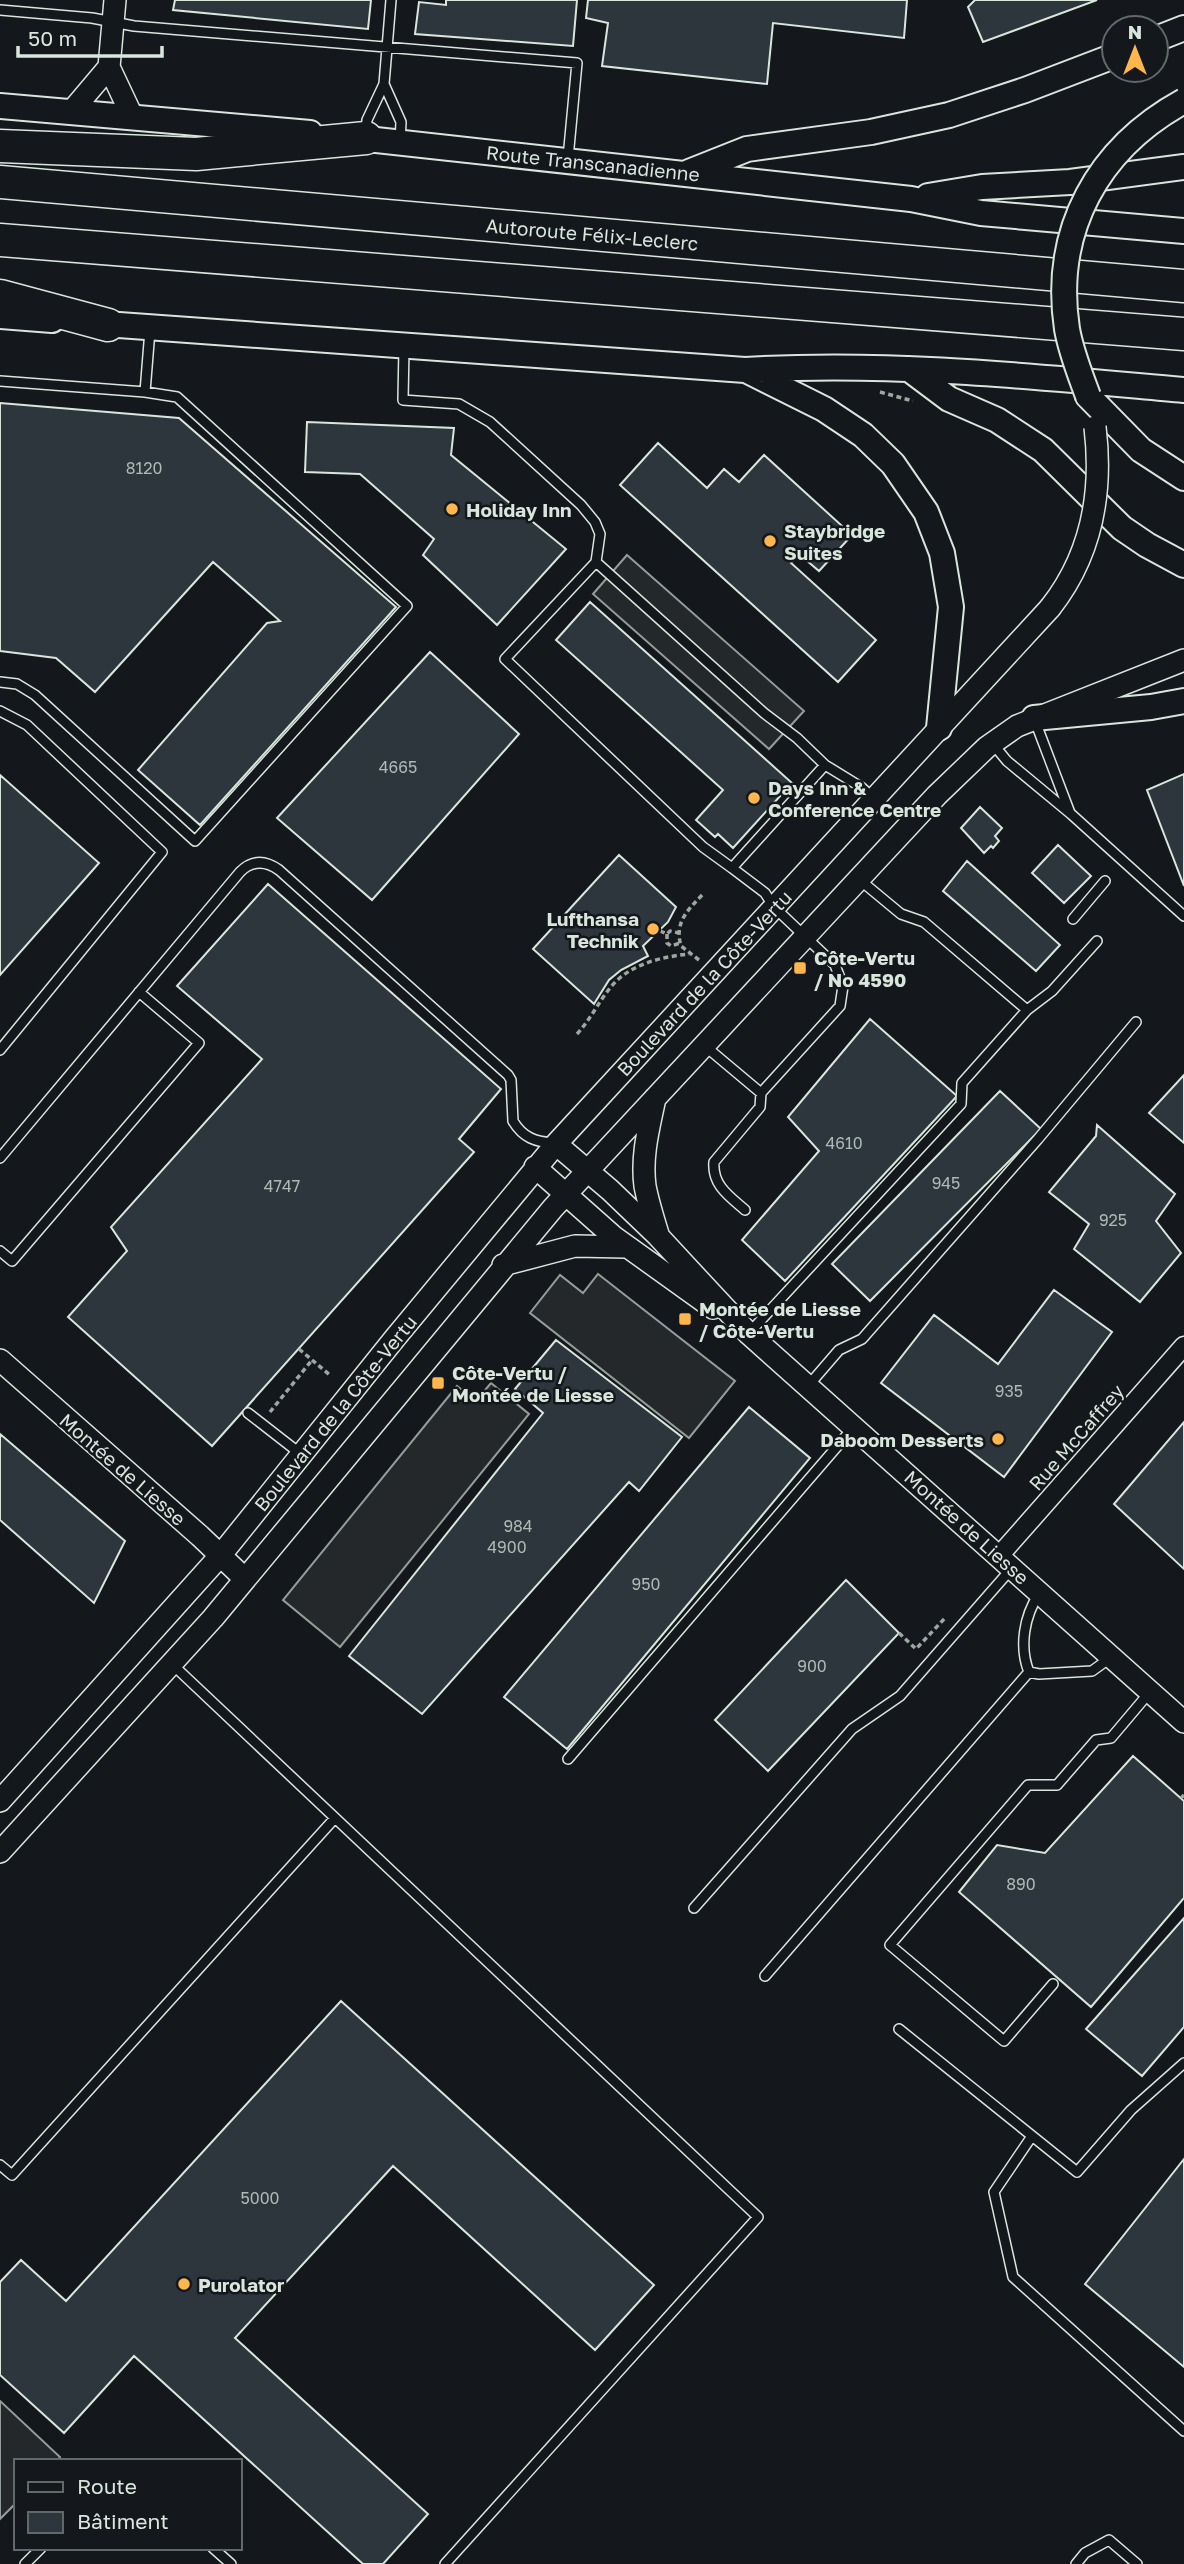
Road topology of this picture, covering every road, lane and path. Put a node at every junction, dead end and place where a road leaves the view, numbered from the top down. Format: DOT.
graph roads {
  1 [pos="115,0"];
  2 [pos="391,0"];
  3 [pos="0,10"];
  4 [pos="113,22"];
  5 [pos="387,48"];
  6 [pos="1100,61"];
  7 [pos="109,67"];
  8 [pos="384,84"];
  9 [pos="1184,101"];
  10 [pos="0,106"];
  11 [pos="71,113"];
  12 [pos="134,118"];
  13 [pos="366,138"];
  14 [pos="400,142"];
  15 [pos="0,146"];
  16 [pos="567,160"];
  17 [pos="1184,167"];
  18 [pos="685,173"];
  19 [pos="0,182"];
  20 [pos="911,199"];
  21 [pos="1184,231"];
  22 [pos="0,240"];
  23 [pos="1184,286"];
  24 [pos="0,296"];
  25 [pos="0,316"];
  26 [pos="108,325"];
  27 [pos="151,328"];
  28 [pos="1184,334"];
  29 [pos="404,346"];
  30 [pos="909,369"];
  31 [pos="745,370"];
  32 [pos="0,381"];
  33 [pos="868,389"];
  34 [pos="1184,390"];
  35 [pos="145,391"];
  36 [pos="1088,396"];
  37 [pos="923,404"];
  38 [pos="1184,478"];
  39 [pos="596,562"];
  40 [pos="1184,565"];
  41 [pos="1184,660"];
  42 [pos="0,682"];
  43 [pos="1184,701"];
  44 [pos="0,711"];
  45 [pos="1034,718"];
  46 [pos="939,728"];
  47 [pos="992,743"];
  48 [pos="825,765"];
  49 [pos="874,799"];
  50 [pos="1071,814"];
  51 [pos="732,868"];
  52 [pos="858,879"];
  53 [pos="1105,881"];
  54 [pos="703,894"];
  55 [pos="774,907"];
  56 [pos="1184,916"];
  57 [pos="1073,919"];
  58 [pos="660,931"];
  59 [pos="679,933"];
  60 [pos="667,934"];
  61 [pos="805,936"];
  62 [pos="1097,941"];
  63 [pos="680,943"];
  64 [pos="690,954"];
  65 [pos="701,961"];
  66 [pos="139,992"];
  67 [pos="1027,1010"];
  68 [pos="1136,1022"];
  69 [pos="578,1034"];
  70 [pos="704,1045"];
  71 [pos="0,1050"];
  72 [pos="761,1093"];
  73 [pos="655,1098"];
  74 [pos="545,1142"];
  75 [pos="0,1158"];
  76 [pos="535,1167"];
  77 [pos="588,1170"];
  78 [pos="564,1195"];
  79 [pos="745,1210"];
  80 [pos="658,1236"];
  81 [pos="626,1247"];
  82 [pos="0,1251"];
  83 [pos="503,1265"];
  84 [pos="749,1334"];
  85 [pos="1184,1346"];
  86 [pos="299,1349"];
  87 [pos="0,1360"];
  88 [pos="312,1360"];
  89 [pos="331,1376"];
  90 [pos="808,1386"];
  91 [pos="277,1403"];
  92 [pos="248,1413"];
  93 [pos="855,1427"];
  94 [pos="302,1455"];
  95 [pos="220,1556"];
  96 [pos="1005,1562"];
  97 [pos="245,1579"];
  98 [pos="1040,1593"];
  99 [pos="945,1618"];
  100 [pos="899,1633"];
  101 [pos="1111,1657"];
  102 [pos="171,1663"];
  103 [pos="1029,1672"];
  104 [pos="1151,1692"];
  105 [pos="1184,1722"];
  106 [pos="568,1759"];
  107 [pos="0,1801"];
  108 [pos="335,1818"];
  109 [pos="0,1852"];
  110 [pos="694,1908"];
  111 [pos="765,1976"];
  112 [pos="1053,1984"];
  113 [pos="899,2029"];
  114 [pos="1184,2063"];
  115 [pos="1032,2136"];
  116 [pos="0,2165"];
  117 [pos="1184,2431"];
  118 [pos="39,2550"];
  119 [pos="215,2550"];
  120 [pos="25,2564"];
  121 [pos="231,2564"];
  122 [pos="444,2564"];
  123 [pos="1076,2564"];
  124 [pos="1137,2564"];
  1 -- 4 [label="street"];
  2 -- 5 [label="lane"];
  3 -- 4 [label="lane"];
  4 -- 5 [label="lane"];
  4 -- 7 [label="street"];
  5 -- 8 [label="lane"];
  5 -- 16 [label="lane"];
  6 -- 18 [label="main road"];
  7 -- 11 [label="street"];
  7 -- 12 [label="street"];
  8 -- 13 [label="lane"];
  8 -- 14 [label="lane"];
  9 -- 36 [label="main road, Boulevard de la Côte-Vertu, bridge"];
  10 -- 11 [label="main road, Route Transcanadienne"];
  11 -- 12 [label="main road, Route Transcanadienne"];
  12 -- 13 [label="main road, Route Transcanadienne"];
  13 -- 14 [label="main road, Route Transcanadienne"];
  13 -- 15 [label="highway"];
  14 -- 16 [label="main road, Route Transcanadienne"];
  16 -- 18 [label="main road, Route Transcanadienne"];
  17 -- 20 [label="main road"];
  18 -- 20 [label="main road, Route Transcanadienne"];
  19 -- 23 [label="highway, Autoroute Félix-Leclerc"];
  20 -- 21 [label="main road, Route Transcanadienne"];
  22 -- 28 [label="highway"];
  24 -- 26 [label="highway"];
  25 -- 26 [label="main road"];
  26 -- 27 [label="main road"];
  27 -- 29 [label="main road"];
  27 -- 35 [label="lane"];
  29 -- 31 [label="main road"];
  29 -- 39 [label="lane"];
  30 -- 31 [label="main road"];
  30 -- 34 [label="main road"];
  30 -- 40 [label="main road"];
  31 -- 46 [label="main road"];
  32 -- 35 [label="lane"];
  33 -- 37 [label="path"];
  35 -- 42 [label="lane"];
  36 -- 38 [label="main road"];
  36 -- 46 [label="street, Boulevard de la Côte-Vertu, bridge"];
  39 -- 48 [label="lane"];
  39 -- 51 [label="lane"];
  41 -- 45 [label="street, Boulevard de la Côte-Vertu"];
  43 -- 45 [label="main road"];
  44 -- 71 [label="lane"];
  45 -- 47 [label="street, Boulevard de la Côte-Vertu"];
  45 -- 50 [label="lane"];
  46 -- 49 [label="street, Boulevard de la Côte-Vertu"];
  47 -- 50 [label="lane"];
  47 -- 52 [label="street, Boulevard de la Côte-Vertu"];
  48 -- 49 [label="lane"];
  48 -- 51 [label="lane"];
  49 -- 55 [label="street, Boulevard de la Côte-Vertu"];
  50 -- 56 [label="lane"];
  51 -- 55 [label="lane"];
  52 -- 61 [label="street, Boulevard de la Côte-Vertu"];
  52 -- 67 [label="lane"];
  53 -- 57 [label="lane"];
  54 -- 59 [label="path"];
  55 -- 61 [label="lane"];
  55 -- 74 [label="street, Boulevard de la Côte-Vertu"];
  58 -- 60 [label="path"];
  59 -- 60 [label="path"];
  59 -- 63 [label="path"];
  60 -- 63 [label="path"];
  61 -- 70 [label="street, Boulevard de la Côte-Vertu"];
  61 -- 72 [label="lane"];
  62 -- 67 [label="lane"];
  63 -- 64 [label="path"];
  64 -- 65 [label="path"];
  64 -- 69 [label="path"];
  66 -- 74 [label="lane"];
  66 -- 75 [label="lane"];
  66 -- 82 [label="lane"];
  67 -- 84 [label="lane"];
  68 -- 90 [label="lane"];
  70 -- 72 [label="lane"];
  70 -- 73 [label="street, Boulevard de la Côte-Vertu"];
  72 -- 79 [label="lane"];
  73 -- 77 [label="street, Boulevard de la Côte-Vertu"];
  73 -- 80 [label="street"];
  74 -- 76 [label="street, Boulevard de la Côte-Vertu"];
  74 -- 77 [label="street, Montée de Liesse"];
  76 -- 78 [label="street, Montée de Liesse"];
  76 -- 94 [label="street, Boulevard de la Côte-Vertu"];
  77 -- 78 [label="street, Boulevard de la Côte-Vertu"];
  77 -- 80 [label="street, Montée de Liesse"];
  78 -- 81 [label="street, Montée de Liesse"];
  78 -- 83 [label="street, Boulevard de la Côte-Vertu"];
  80 -- 84 [label="street, Montée de Liesse"];
  81 -- 83 [label="street"];
  81 -- 84 [label="street, Montée de Liesse"];
  83 -- 97 [label="street, Boulevard de la Côte-Vertu"];
  84 -- 90 [label="street, Montée de Liesse"];
  85 -- 96 [label="street, Rue McCaffrey"];
  86 -- 88 [label="path"];
  87 -- 95 [label="street, Montée de Liesse"];
  88 -- 89 [label="path"];
  88 -- 91 [label="path"];
  90 -- 93 [label="street, Montée de Liesse"];
  92 -- 94 [label="lane"];
  93 -- 96 [label="street, Montée de Liesse"];
  93 -- 106 [label="lane"];
  94 -- 95 [label="street, Boulevard de la Côte-Vertu"];
  95 -- 97 [label="street, Montée de Liesse"];
  95 -- 107 [label="street, Boulevard de la Côte-Vertu"];
  96 -- 98 [label="street, Montée de Liesse"];
  96 -- 110 [label="lane"];
  97 -- 102 [label="street, Boulevard de la Côte-Vertu"];
  98 -- 101 [label="street, Montée de Liesse"];
  98 -- 103 [label="lane"];
  99 -- 100 [label="path"];
  101 -- 103 [label="lane"];
  101 -- 104 [label="street, Montée de Liesse"];
  102 -- 108 [label="lane"];
  102 -- 109 [label="street, Boulevard de la Côte-Vertu"];
  103 -- 111 [label="lane"];
  104 -- 105 [label="street, Montée de Liesse"];
  104 -- 112 [label="lane"];
  108 -- 116 [label="lane"];
  108 -- 122 [label="lane"];
  113 -- 115 [label="lane"];
  114 -- 115 [label="lane"];
  115 -- 117 [label="lane"];
  118 -- 120 [label="lane"];
  119 -- 121 [label="lane"];
  123 -- 124 [label="lane"];
}
